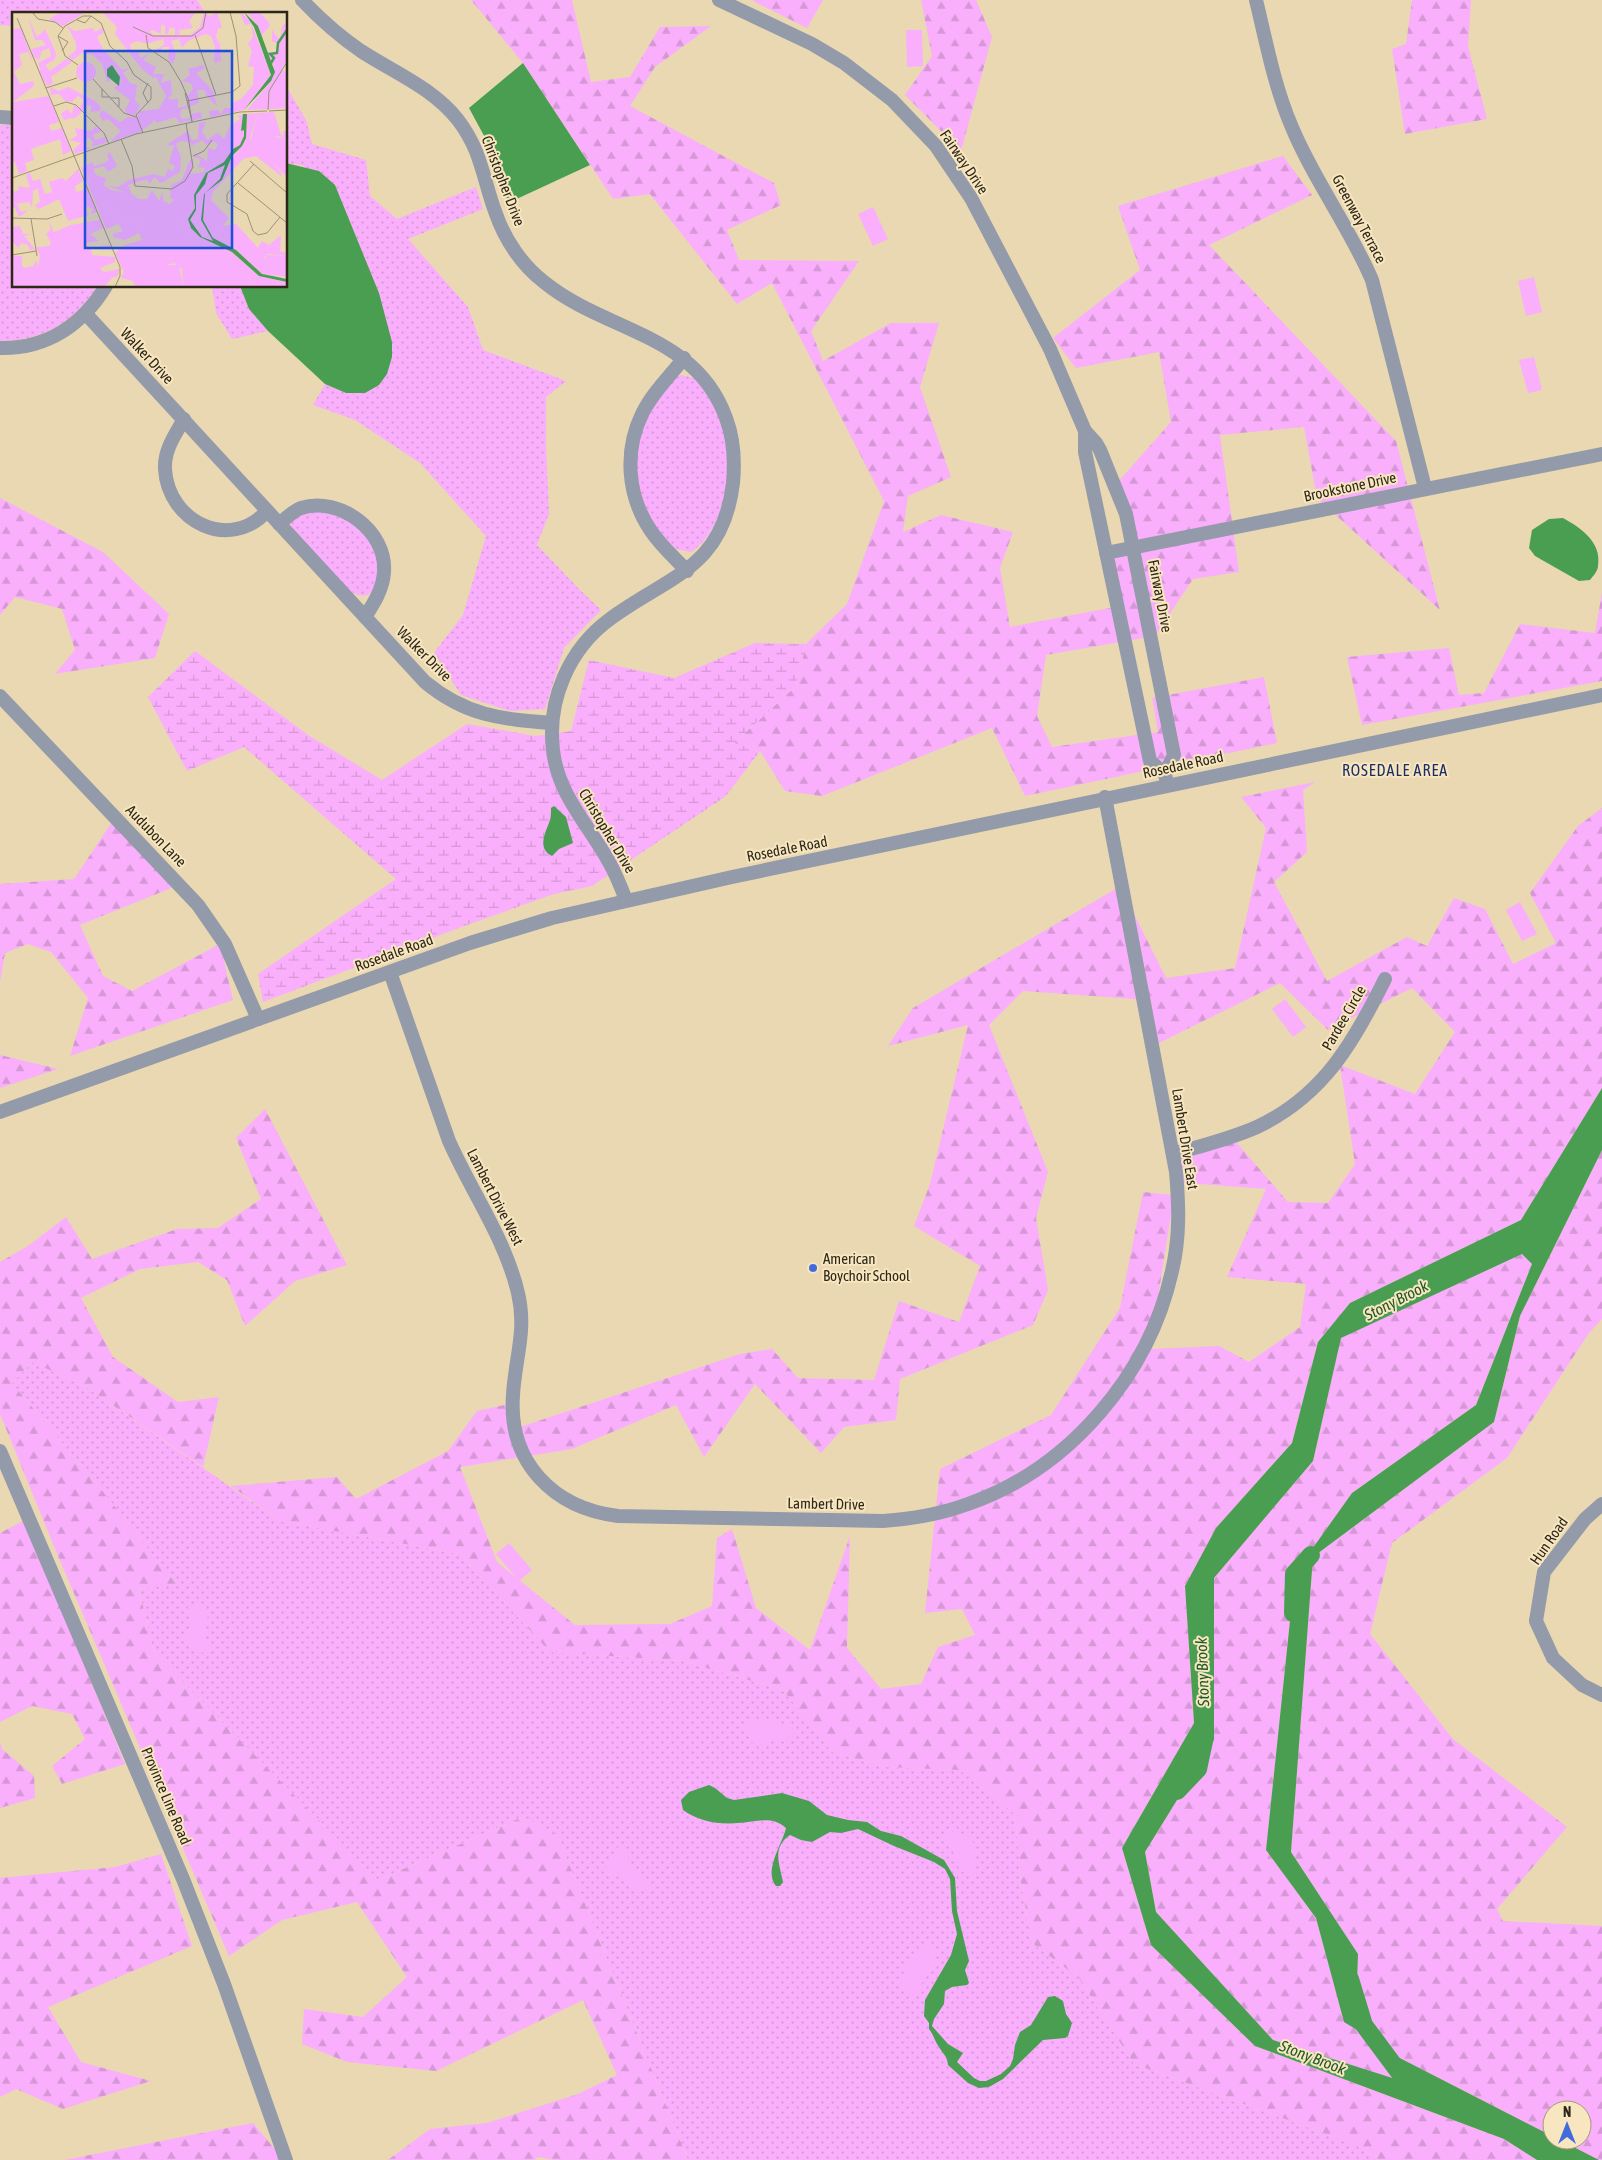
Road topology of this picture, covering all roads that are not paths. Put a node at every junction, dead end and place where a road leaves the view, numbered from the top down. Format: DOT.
graph roads {
  1 [pos="302,0"];
  2 [pos="719,0"];
  3 [pos="1256,0"];
  4 [pos="105,288"];
  5 [pos="86,314"];
  6 [pos="0,348"];
  7 [pos="684,358"];
  8 [pos="184,420"];
  9 [pos="1085,431"];
  10 [pos="1602,454"];
  11 [pos="1426,488"];
  12 [pos="267,510"];
  13 [pos="279,524"];
  14 [pos="1134,548"];
  15 [pos="1106,554"];
  16 [pos="688,570"];
  17 [pos="365,618"];
  18 [pos="1602,695"];
  19 [pos="0,696"];
  20 [pos="552,723"];
  21 [pos="1166,779"];
  22 [pos="1105,797"];
  23 [pos="626,900"];
  24 [pos="390,972"];
  25 [pos="1385,979"];
  26 [pos="258,1020"];
  27 [pos="0,1112"];
  28 [pos="1173,1154"];
  29 [pos="0,1451"];
  30 [pos="1008,1487"];
  31 [pos="1602,1504"];
  32 [pos="638,1516"];
  33 [pos="1602,1695"];
  34 [pos="286,2160"];
  1 -- 7 [label="street, Christopher Drive"];
  2 -- 9 [label="street, Fairway Drive"];
  3 -- 11 [label="street, Greenway Terrace"];
  4 -- 5 [label="street"];
  5 -- 6 [label="street"];
  5 -- 8 [label="street, Walker Drive"];
  7 -- 16 [label="street, Christopher Drive"];
  7 -- 16 [label="street"];
  8 -- 12 [label="street, Walker Drive"];
  8 -- 12 [label="street"];
  9 -- 14 [label="street, Fairway Drive"];
  9 -- 15 [label="street, Fairway Drive"];
  10 -- 11 [label="street, Brookstone Drive"];
  11 -- 14 [label="street, Brookstone Drive"];
  12 -- 13 [label="street, Walker Drive"];
  13 -- 17 [label="street, Walker Drive"];
  13 -- 17 [label="street"];
  14 -- 15 [label="street, Brookstone Drive"];
  14 -- 21 [label="street, Fairway Drive"];
  15 -- 21 [label="street, Fairway Drive"];
  16 -- 20 [label="street, Christopher Drive"];
  17 -- 20 [label="street, Walker Drive"];
  18 -- 21 [label="street, Rosedale Road"];
  19 -- 26 [label="street, Audubon Lane"];
  20 -- 23 [label="street, Christopher Drive"];
  21 -- 22 [label="street, Rosedale Road"];
  22 -- 23 [label="street, Rosedale Road"];
  22 -- 28 [label="street, Lambert Drive East"];
  23 -- 24 [label="street, Rosedale Road"];
  24 -- 26 [label="street, Rosedale Road"];
  24 -- 32 [label="street, Lambert Drive West"];
  25 -- 28 [label="street, Pardee Circle"];
  26 -- 27 [label="street, Rosedale Road"];
  28 -- 30 [label="street, Lambert Drive East"];
  29 -- 34 [label="street, Province Line Road"];
  30 -- 32 [label="street, Lambert Drive"];
  31 -- 33 [label="street, Hun Road"];
}
